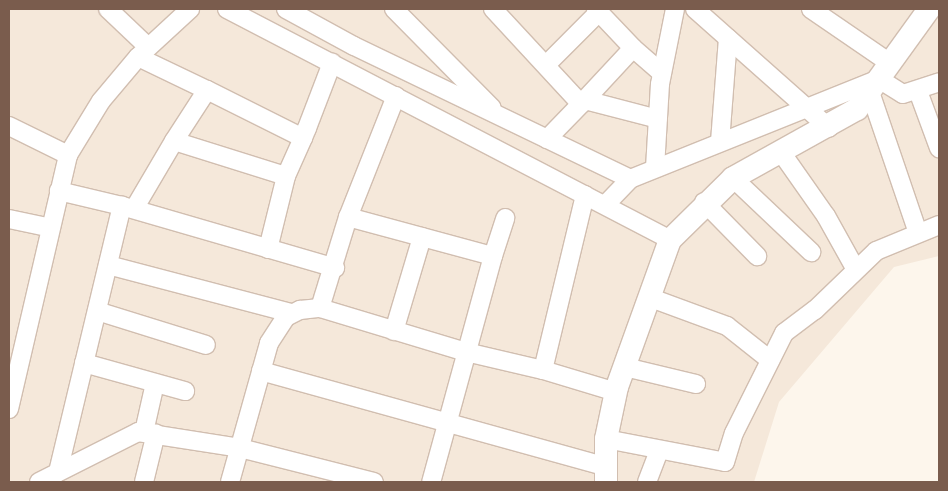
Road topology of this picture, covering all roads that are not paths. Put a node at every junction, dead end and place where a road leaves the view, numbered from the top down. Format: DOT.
graph roads {
  1 [pos="108,9"];
  2 [pos="190,9"];
  3 [pos="227,9"];
  4 [pos="286,9"];
  5 [pos="394,9"];
  6 [pos="493,9"];
  7 [pos="676,9"];
  8 [pos="695,9"];
  9 [pos="811,9"];
  10 [pos="929,9"];
  11 [pos="598,10"];
  12 [pos="728,38"];
  13 [pos="633,48"];
  14 [pos="143,52"];
  15 [pos="332,63"];
  16 [pos="546,65"];
  17 [pos="662,73"];
  18 [pos="879,78"];
  19 [pos="939,82"];
  20 [pos="207,90"];
  21 [pos="918,91"];
  22 [pos="396,96"];
  23 [pos="583,102"];
  24 [pos="806,108"];
  25 [pos="502,117"];
  26 [pos="658,119"];
  27 [pos="9,126"];
  28 [pos="829,128"];
  29 [pos="303,138"];
  30 [pos="547,139"];
  31 [pos="174,141"];
  32 [pos="720,142"];
  33 [pos="939,148"];
  34 [pos="781,152"];
  35 [pos="68,154"];
  36 [pos="655,168"];
  37 [pos="286,176"];
  38 [pos="630,178"];
  39 [pos="733,178"];
  40 [pos="58,191"];
  41 [pos="586,195"];
  42 [pos="704,202"];
  43 [pos="607,203"];
  44 [pos="128,208"];
  45 [pos="348,217"];
  46 [pos="504,218"];
  47 [pos="9,219"];
  48 [pos="939,225"];
  49 [pos="48,227"];
  50 [pos="918,233"];
  51 [pos="422,236"];
  52 [pos="670,240"];
  53 [pos="268,249"];
  54 [pos="811,252"];
  55 [pos="493,256"];
  56 [pos="757,256"];
  57 [pos="108,264"];
  58 [pos="334,268"];
  59 [pos="855,268"];
  60 [pos="651,298"];
  61 [pos="320,308"];
  62 [pos="97,311"];
  63 [pos="291,313"];
  64 [pos="394,331"];
  65 [pos="206,345"];
  66 [pos="466,352"];
  67 [pos="770,360"];
  68 [pos="84,362"];
  69 [pos="625,367"];
  70 [pos="543,370"];
  71 [pos="261,371"];
  72 [pos="155,383"];
  73 [pos="696,384"];
  74 [pos="185,391"];
  75 [pos="616,392"];
  76 [pos="9,409"];
  77 [pos="448,420"];
  78 [pos="150,433"];
  79 [pos="606,439"];
  80 [pos="240,448"];
  81 [pos="659,450"];
  82 [pos="58,472"];
  83 [pos="605,474"];
  84 [pos="38,482"];
  85 [pos="144,482"];
  86 [pos="230,482"];
  87 [pos="374,482"];
  88 [pos="431,482"];
  89 [pos="647,482"];
  1 -- 14 [label="street"];
  2 -- 14 [label="street"];
  3 -- 15 [label="street"];
  4 -- 25 [label="street"];
  5 -- 25 [label="street"];
  6 -- 16 [label="street"];
  7 -- 17 [label="street"];
  8 -- 12 [label="street"];
  9 -- 18 [label="street"];
  10 -- 18 [label="street"];
  11 -- 13 [label="street"];
  11 -- 16 [label="street"];
  12 -- 24 [label="street"];
  12 -- 32 [label="street"];
  13 -- 17 [label="street"];
  13 -- 23 [label="street"];
  14 -- 20 [label="street"];
  14 -- 35 [label="street"];
  15 -- 22 [label="street"];
  15 -- 29 [label="street"];
  16 -- 23 [label="street"];
  17 -- 26 [label="street"];
  18 -- 21 [label="street"];
  18 -- 24 [label="street"];
  18 -- 28 [label="street"];
  18 -- 50 [label="street"];
  19 -- 21 [label="street"];
  20 -- 29 [label="street"];
  20 -- 31 [label="street"];
  21 -- 33 [label="street"];
  22 -- 41 [label="street"];
  22 -- 45 [label="street"];
  23 -- 26 [label="street"];
  23 -- 30 [label="street"];
  24 -- 28 [label="street"];
  24 -- 32 [label="street"];
  25 -- 30 [label="street"];
  26 -- 36 [label="street"];
  27 -- 35 [label="street"];
  28 -- 34 [label="street"];
  29 -- 37 [label="street"];
  30 -- 38 [label="street"];
  31 -- 37 [label="street"];
  31 -- 44 [label="street"];
  32 -- 36 [label="street"];
  34 -- 39 [label="street"];
  34 -- 59 [label="street"];
  35 -- 40 [label="street"];
  36 -- 38 [label="street"];
  37 -- 53 [label="street"];
  38 -- 43 [label="street"];
  39 -- 42 [label="street"];
  39 -- 54 [label="street"];
  40 -- 44 [label="street"];
  40 -- 49 [label="street"];
  41 -- 43 [label="street"];
  41 -- 70 [label="street"];
  42 -- 52 [label="street"];
  42 -- 56 [label="street"];
  43 -- 52 [label="street"];
  44 -- 53 [label="street"];
  44 -- 57 [label="street"];
  45 -- 51 [label="street"];
  45 -- 58 [label="street"];
  46 -- 55 [label="street"];
  47 -- 49 [label="street"];
  48 -- 50 [label="street"];
  49 -- 76 [label="street"];
  50 -- 59 [label="street"];
  51 -- 55 [label="street"];
  51 -- 64 [label="street"];
  52 -- 60 [label="street"];
  53 -- 58 [label="street"];
  55 -- 66 [label="street"];
  57 -- 62 [label="street"];
  57 -- 63 [label="street"];
  58 -- 61 [label="street"];
  59 -- 67 [label="street"];
  60 -- 67 [label="street"];
  60 -- 69 [label="street"];
  61 -- 63 [label="street"];
  61 -- 64 [label="street"];
  62 -- 65 [label="street"];
  62 -- 68 [label="street"];
  63 -- 71 [label="street"];
  64 -- 66 [label="street"];
  66 -- 70 [label="street"];
  66 -- 77 [label="street"];
  67 -- 81 [label="street"];
  68 -- 72 [label="street"];
  68 -- 82 [label="street"];
  69 -- 73 [label="street"];
  69 -- 75 [label="street"];
  70 -- 75 [label="street"];
  71 -- 77 [label="street"];
  71 -- 80 [label="street"];
  72 -- 74 [label="street"];
  72 -- 78 [label="street"];
  75 -- 79 [label="street"];
  77 -- 83 [label="street"];
  77 -- 88 [label="street"];
  78 -- 80 [label="street"];
  78 -- 82 [label="street"];
  78 -- 85 [label="street"];
  79 -- 81 [label="street"];
  79 -- 83 [label="street"];
  80 -- 86 [label="street"];
  80 -- 87 [label="street"];
  81 -- 89 [label="street"];
  82 -- 84 [label="street"];
}
